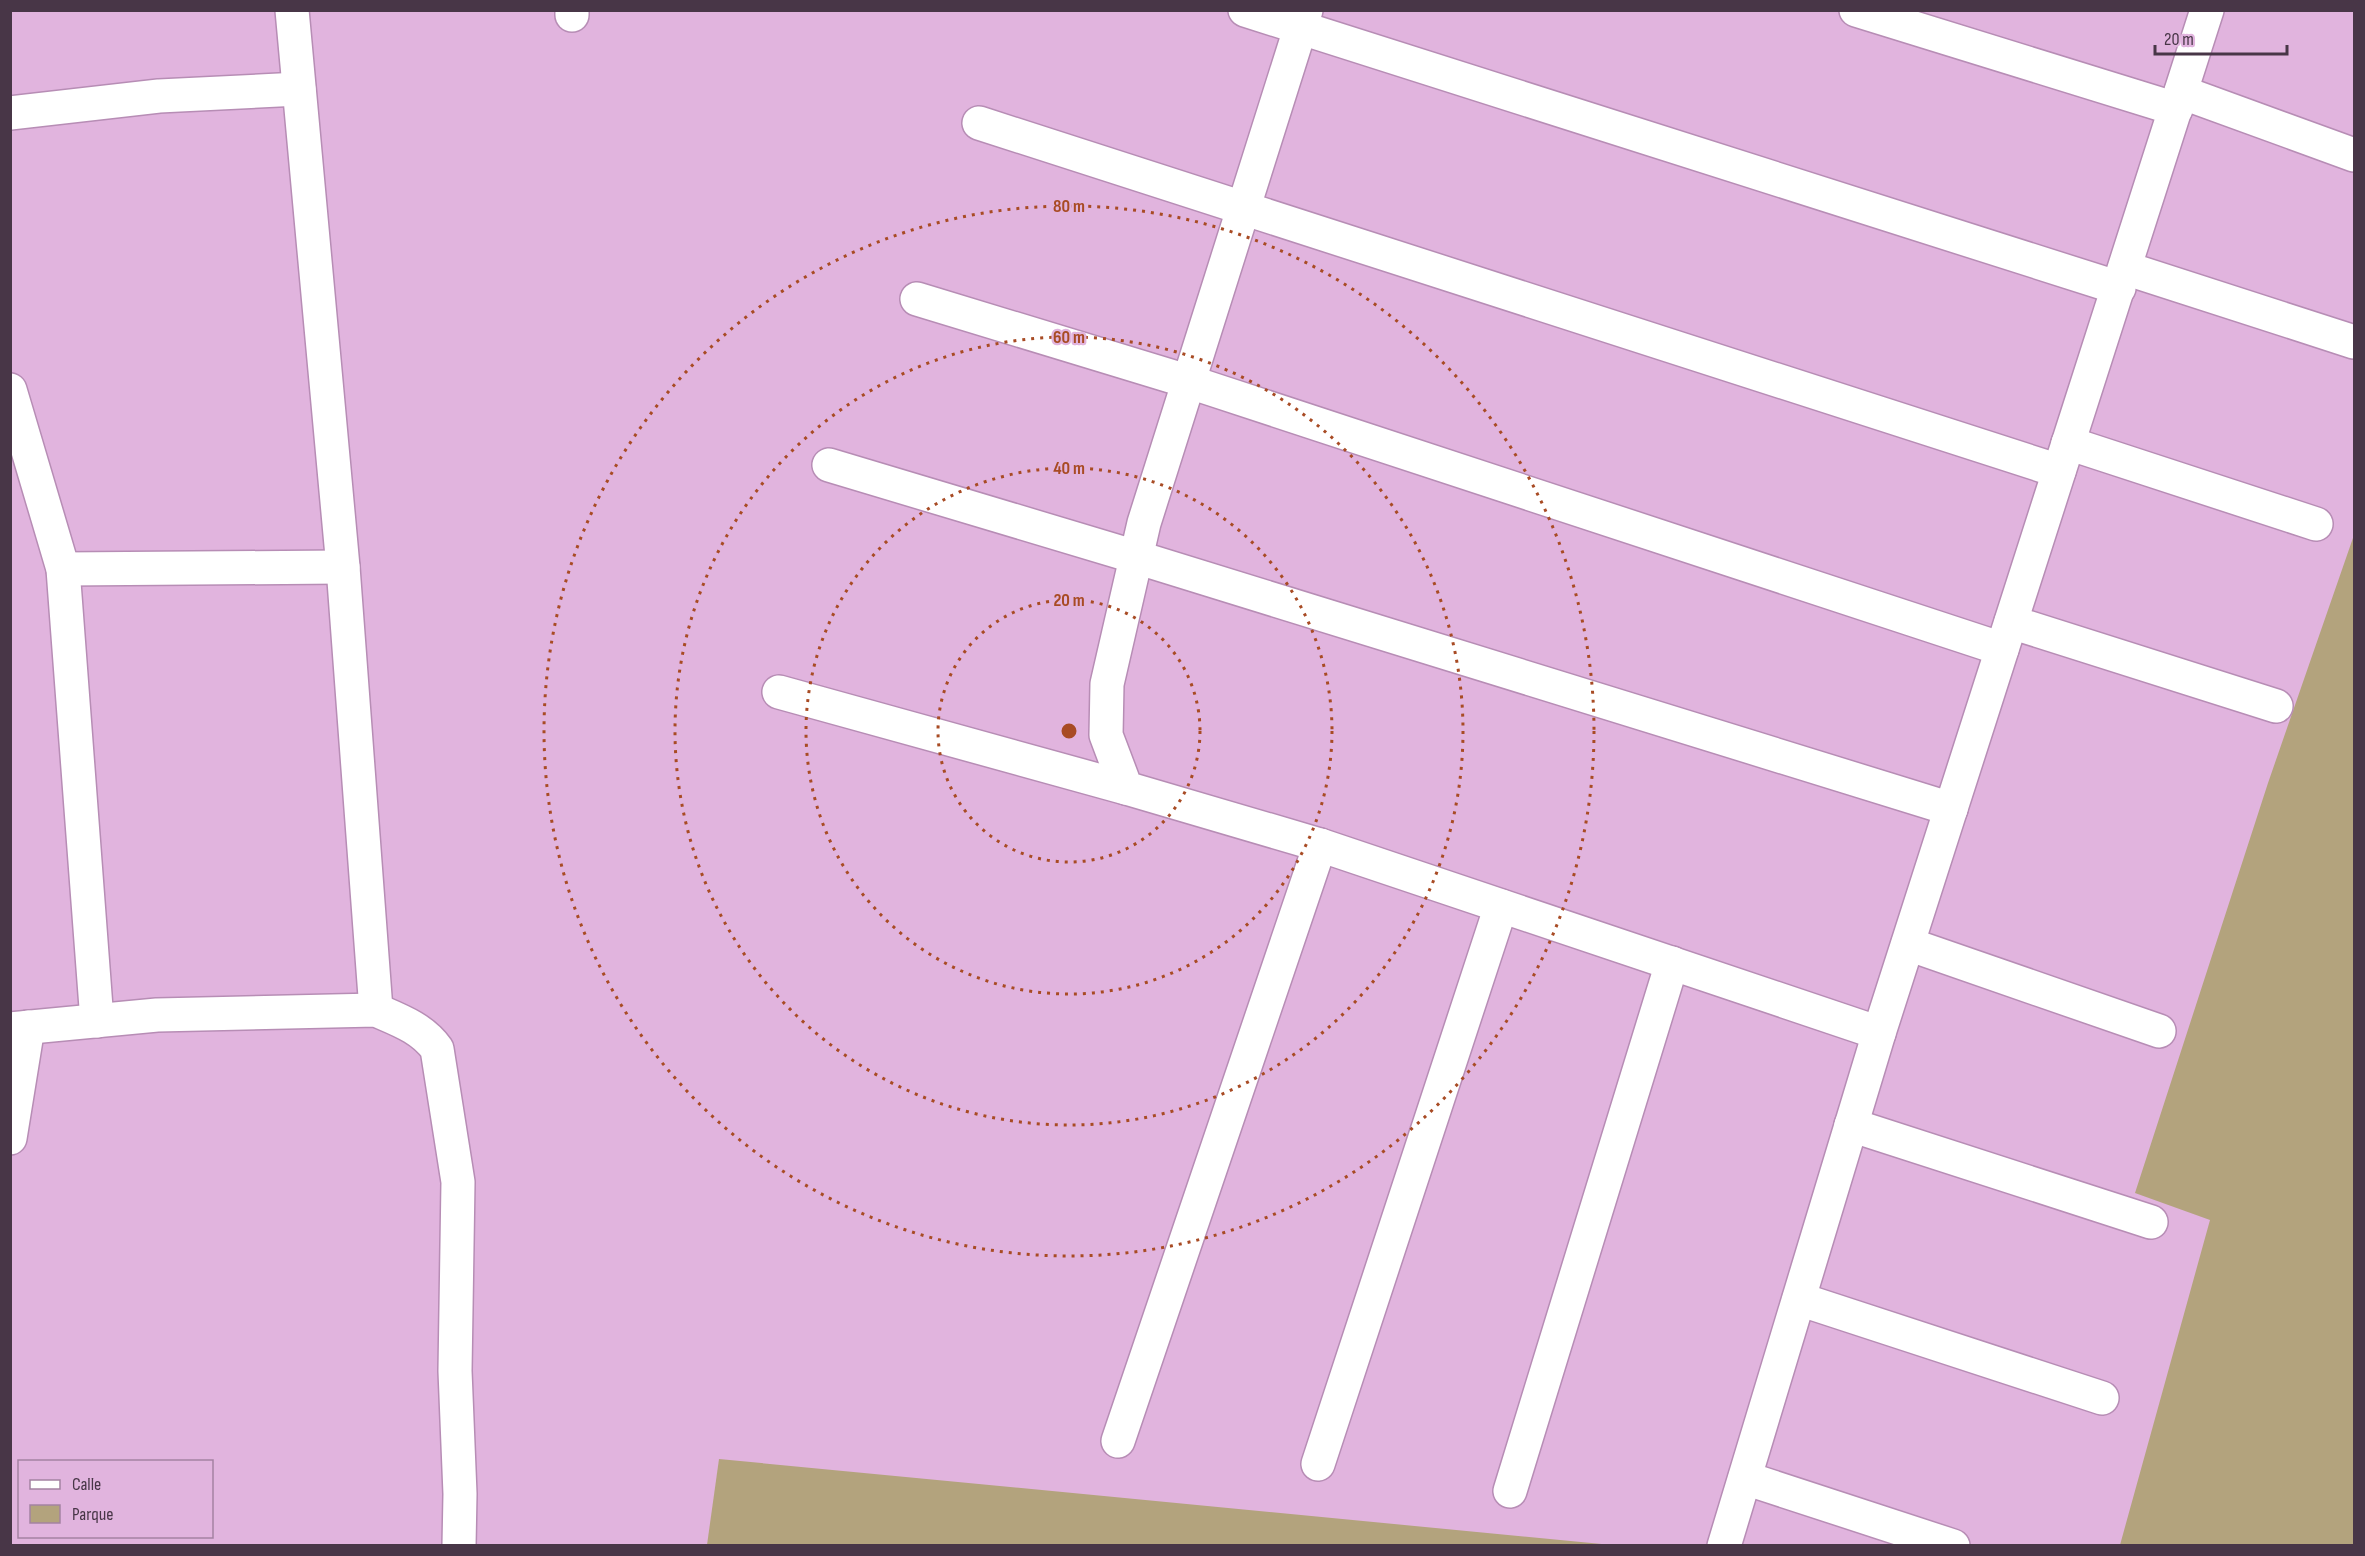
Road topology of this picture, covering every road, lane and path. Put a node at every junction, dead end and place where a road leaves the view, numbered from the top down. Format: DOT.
graph roads {
  1 [pos="292,10"];
  2 [pos="1245,10"];
  3 [pos="1856,10"];
  4 [pos="2207,10"];
  5 [pos="1303,19"];
  6 [pos="299,89"];
  7 [pos="2178,100"];
  8 [pos="10,113"];
  9 [pos="979,123"];
  10 [pos="2355,155"];
  11 [pos="1244,207"];
  12 [pos="2122,278"];
  13 [pos="917,299"];
  14 [pos="2355,342"];
  15 [pos="1190,382"];
  16 [pos="10,390"];
  17 [pos="2064,457"];
  18 [pos="829,465"];
  19 [pos="2316,524"];
  20 [pos="1136,557"];
  21 [pos="343,567"];
  22 [pos="63,568"];
  23 [pos="2006,635"];
  24 [pos="779,692"];
  25 [pos="2276,706"];
  26 [pos="1126,788"];
  27 [pos="1951,809"];
  28 [pos="1320,845"];
  29 [pos="1501,906"];
  30 [pos="1908,944"];
  31 [pos="1672,963"];
  32 [pos="376,1010"];
  33 [pos="98,1021"];
  34 [pos="19,1028"];
  35 [pos="2159,1030"];
  36 [pos="1879,1033"];
  37 [pos="1851,1125"];
  38 [pos="10,1138"];
  39 [pos="2151,1222"];
  40 [pos="1799,1299"];
  41 [pos="2102,1398"];
  42 [pos="1118,1441"];
  43 [pos="1318,1464"];
  44 [pos="1745,1478"];
  45 [pos="1510,1491"];
  46 [pos="459,1545"];
  47 [pos="1724,1545"];
  48 [pos="1953,1545"];
  1 -- 6 [label="street"];
  2 -- 5 [label="street"];
  3 -- 7 [label="street"];
  4 -- 7 [label="street"];
  5 -- 11 [label="street"];
  5 -- 12 [label="street"];
  6 -- 8 [label="street"];
  6 -- 21 [label="street"];
  7 -- 10 [label="street"];
  7 -- 12 [label="street"];
  9 -- 11 [label="street"];
  11 -- 15 [label="street"];
  11 -- 17 [label="street"];
  12 -- 14 [label="street"];
  12 -- 17 [label="street"];
  13 -- 15 [label="street"];
  15 -- 20 [label="street"];
  15 -- 23 [label="street"];
  16 -- 22 [label="street"];
  17 -- 19 [label="street"];
  17 -- 23 [label="street"];
  18 -- 20 [label="street"];
  20 -- 26 [label="street"];
  20 -- 27 [label="street"];
  21 -- 22 [label="street"];
  21 -- 32 [label="street"];
  22 -- 33 [label="street"];
  23 -- 25 [label="street"];
  23 -- 27 [label="street"];
  24 -- 26 [label="street"];
  26 -- 28 [label="street"];
  27 -- 30 [label="street"];
  28 -- 29 [label="street"];
  28 -- 42 [label="street"];
  29 -- 31 [label="street"];
  29 -- 43 [label="street"];
  30 -- 35 [label="street"];
  30 -- 36 [label="street"];
  31 -- 36 [label="street"];
  31 -- 45 [label="street"];
  32 -- 33 [label="street"];
  32 -- 46 [label="street"];
  33 -- 34 [label="street"];
  34 -- 38 [label="street"];
  36 -- 37 [label="street"];
  37 -- 39 [label="street"];
  37 -- 40 [label="street"];
  40 -- 41 [label="street"];
  40 -- 44 [label="street"];
  44 -- 47 [label="street"];
  44 -- 48 [label="street"];
}
